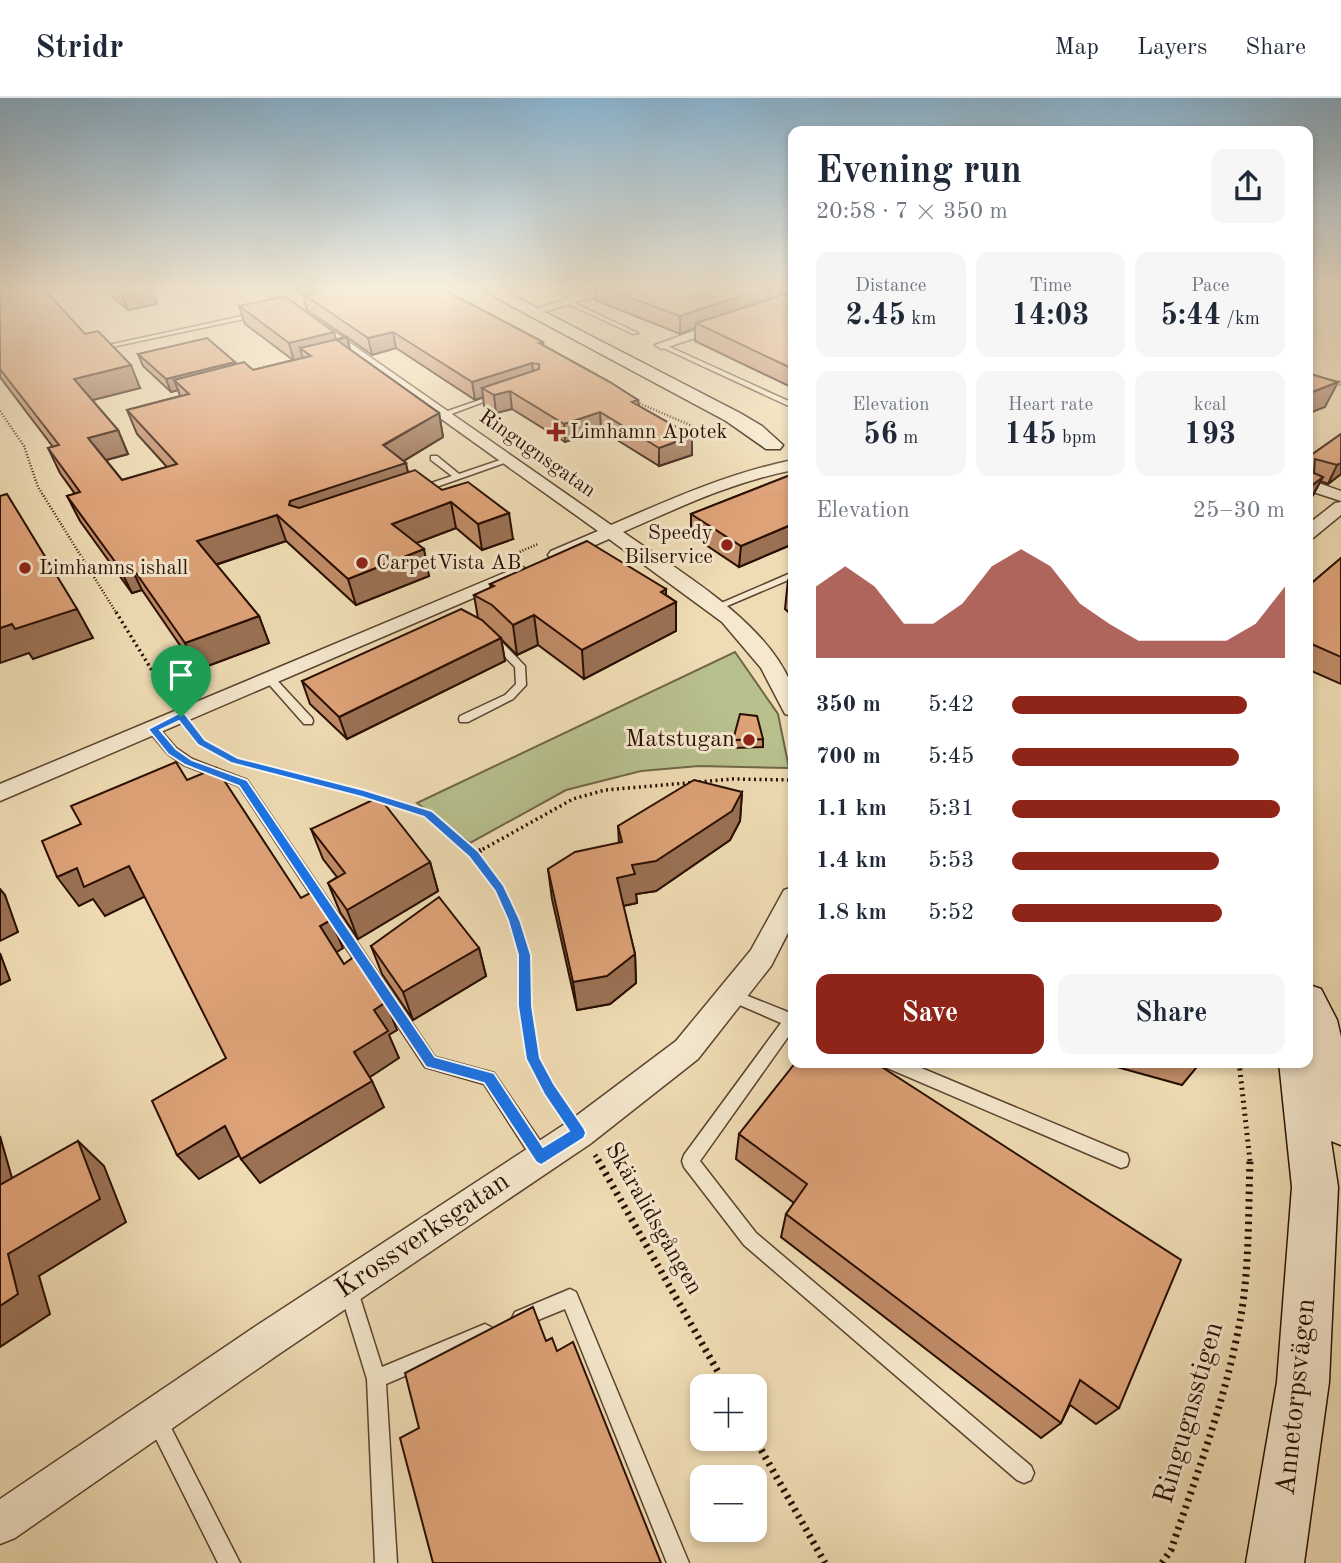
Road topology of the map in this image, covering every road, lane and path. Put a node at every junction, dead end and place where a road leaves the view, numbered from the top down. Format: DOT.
graph roads {
  1 [pos="356,358"];
  2 [pos="567,358"];
  3 [pos="621,358"];
  4 [pos="624,358"];
  5 [pos="691,358"];
  6 [pos="600,378"];
  7 [pos="1321,378"];
  8 [pos="1341,384"];
  9 [pos="512,391"];
  10 [pos="633,400"];
  11 [pos="788,404"];
  12 [pos="0,411"];
  13 [pos="443,414"];
  14 [pos="727,441"];
  15 [pos="780,441"];
  16 [pos="434,458"];
  17 [pos="509,460"];
  18 [pos="788,463"];
  19 [pos="788,466"];
  20 [pos="458,477"];
  21 [pos="1313,486"];
  22 [pos="708,489"];
  23 [pos="406,494"];
  24 [pos="1341,496"];
  25 [pos="1341,507"];
  26 [pos="1313,529"];
  27 [pos="612,531"];
  28 [pos="788,577"];
  29 [pos="717,607"];
  30 [pos="480,631"];
  31 [pos="270,679"];
  32 [pos="788,698"];
  33 [pos="181,717"];
  34 [pos="464,719"];
  35 [pos="308,721"];
  36 [pos="153,729"];
  37 [pos="224,754"];
  38 [pos="248,764"];
  39 [pos="788,780"];
  40 [pos="0,793"];
  41 [pos="474,854"];
  42 [pos="788,907"];
  43 [pos="733,996"];
  44 [pos="1313,1012"];
  45 [pos="788,1019"];
  46 [pos="788,1026"];
  47 [pos="904,1068"];
  48 [pos="1240,1068"];
  49 [pos="1300,1068"];
  50 [pos="1341,1125"];
  51 [pos="579,1133"];
  52 [pos="541,1157"];
  53 [pos="1121,1160"];
  54 [pos="348,1287"];
  55 [pos="719,1374"];
  56 [pos="376,1380"];
  57 [pos="155,1418"];
  58 [pos="762,1451"];
  59 [pos="1024,1473"];
  60 [pos="0,1523"];
  61 [pos="224,1561"];
  62 [pos="386,1563"];
  63 [pos="678,1563"];
  64 [pos="825,1563"];
  65 [pos="1163,1563"];
  66 [pos="1275,1563"];
  1 -- 13 [label="street, Ringugnsgatan"];
  2 -- 6 [label="path"];
  3 -- 15 [label="main road"];
  4 -- 15 [label="main road"];
  5 -- 11 [label="lane"];
  7 -- 8 [label="path"];
  9 -- 13 [label="lane"];
  10 -- 14 [label="path"];
  12 -- 33 [label="path"];
  13 -- 17 [label="street, Ringugnsgatan"];
  15 -- 18 [label="main road"];
  15 -- 22 [label="street"];
  16 -- 20 [label="lane"];
  17 -- 20 [label="lane"];
  17 -- 27 [label="street, Ringugnsgatan"];
  19 -- 22 [label="street"];
  20 -- 23 [label="lane"];
  21 -- 24 [label="street"];
  22 -- 27 [label="street"];
  25 -- 26 [label="street"];
  27 -- 29 [label="street"];
  27 -- 31 [label="street"];
  28 -- 29 [label="lane"];
  29 -- 32 [label="street"];
  30 -- 34 [label="lane"];
  31 -- 33 [label="street"];
  31 -- 35 [label="lane"];
  33 -- 36 [label="street"];
  33 -- 37 [label="path"];
  36 -- 40 [label="street"];
  36 -- 52 [label="lane"];
  38 -- 41 [label="path, Skäralidsgången"];
  39 -- 41 [label="path"];
  41 -- 51 [label="path, Skäralidsgången"];
  42 -- 43 [label="street, Krossverksgatan"];
  43 -- 45 [label="lane"];
  43 -- 51 [label="street, Krossverksgatan"];
  44 -- 50 [label="main road"];
  46 -- 59 [label="lane"];
  47 -- 53 [label="lane"];
  48 -- 65 [label="path, Ringugnsstigen"];
  49 -- 66 [label="main road, Annetorpsvägen"];
  51 -- 52 [label="street, Krossverksgatan"];
  51 -- 55 [label="path, Skäralidsgången"];
  52 -- 54 [label="street, Krossverksgatan"];
  54 -- 56 [label="lane"];
  54 -- 57 [label="street, Krossverksgatan"];
  56 -- 62 [label="lane"];
  56 -- 63 [label="lane"];
  57 -- 60 [label="street, Krossverksgatan"];
  57 -- 61 [label="lane"];
  58 -- 64 [label="path"];
}
